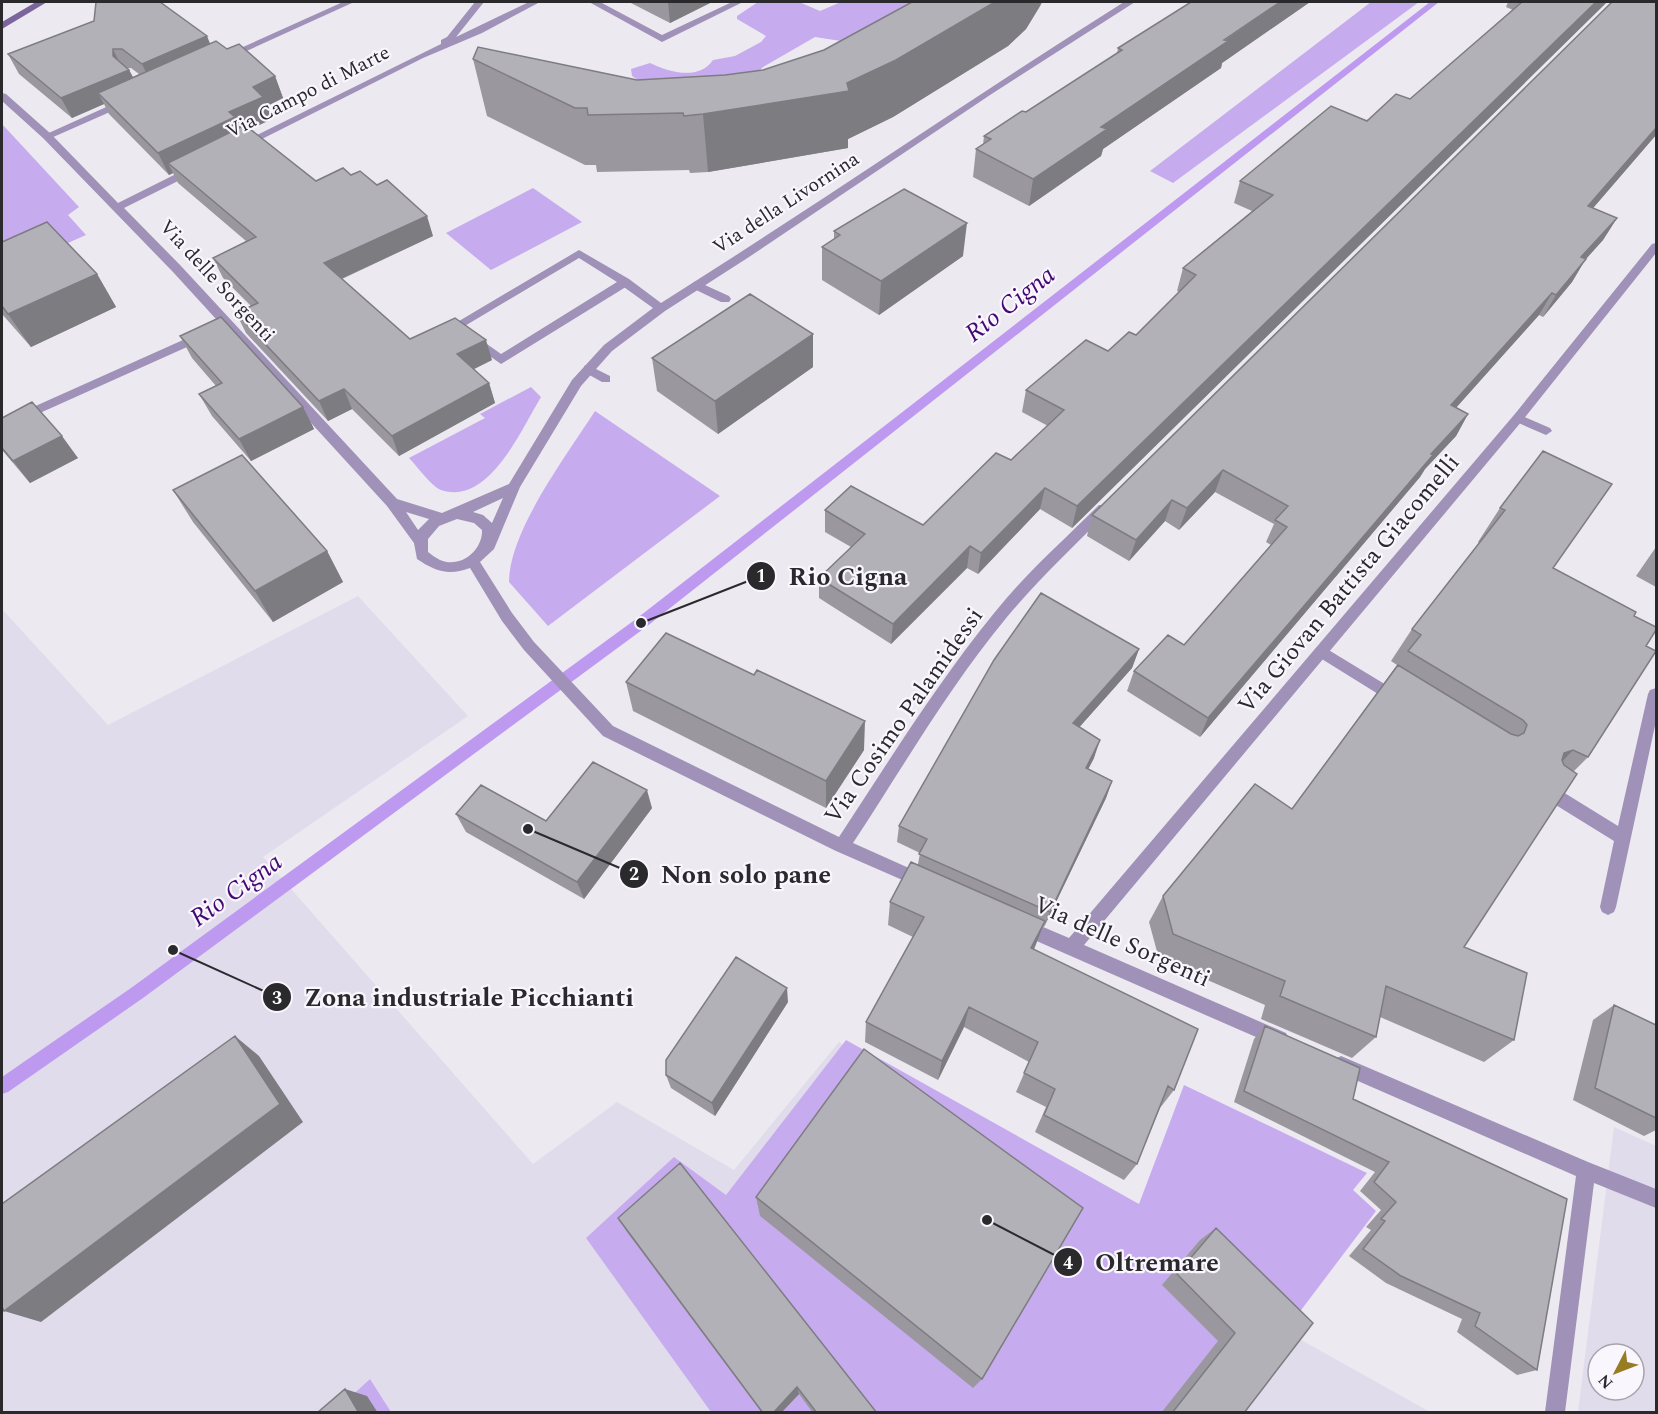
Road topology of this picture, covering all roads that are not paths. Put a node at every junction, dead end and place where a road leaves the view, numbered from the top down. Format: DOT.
graph roads {
  1 [pos="42,2"];
  2 [pos="479,2"];
  3 [pos="535,2"];
  4 [pos="594,2"];
  5 [pos="738,2"];
  6 [pos="1127,2"];
  7 [pos="347,3"];
  8 [pos="2,26"];
  9 [pos="420,56"];
  10 [pos="216,61"];
  11 [pos="2,96"];
  12 [pos="130,100"];
  13 [pos="47,136"];
  14 [pos="232,150"];
  15 [pos="200,166"];
  16 [pos="116,208"];
  17 [pos="1656,246"];
  18 [pos="625,282"];
  19 [pos="696,285"];
  20 [pos="725,299"];
  21 [pos="661,308"];
  22 [pos="183,344"];
  23 [pos="588,369"];
  24 [pos="606,379"];
  25 [pos="1518,418"];
  26 [pos="2,426"];
  27 [pos="1546,431"];
  28 [pos="514,487"];
  29 [pos="1111,501"];
  30 [pos="392,502"];
  31 [pos="456,514"];
  32 [pos="442,518"];
  33 [pos="420,542"];
  34 [pos="489,545"];
  35 [pos="473,562"];
  36 [pos="1322,652"];
  37 [pos="1655,694"];
  38 [pos="1413,709"];
  39 [pos="1544,789"];
  40 [pos="1623,838"];
  41 [pos="842,846"];
  42 [pos="940,890"];
  43 [pos="1608,907"];
  44 [pos="1005,919"];
  45 [pos="1071,948"];
  46 [pos="1290,1043"];
  47 [pos="1323,1058"];
  48 [pos="1587,1172"];
  49 [pos="1656,1198"];
  50 [pos="1555,1413"];
  1 -- 8 [label="street"];
  2 -- 9 [label="street, Via Campo di Marte"];
  3 -- 9 [label="street, Via Campo di Marte"];
  4 -- 5 [label="street"];
  6 -- 19 [label="street, Via della Livornina"];
  7 -- 10 [label="street"];
  9 -- 14 [label="street, Via Campo di Marte"];
  11 -- 13 [label="street, Via delle Sorgenti"];
  12 -- 13 [label="street"];
  13 -- 16 [label="street, Via delle Sorgenti"];
  15 -- 16 [label="street"];
  16 -- 30 [label="street, Via delle Sorgenti"];
  17 -- 25 [label="street, Via Giovan Battista Giacomelli"];
  18 -- 18 [label="street"];
  18 -- 21 [label="street"];
  19 -- 20 [label="street"];
  19 -- 21 [label="street, Via della Livornina"];
  21 -- 23 [label="street, Via della Livornina"];
  22 -- 26 [label="street"];
  23 -- 24 [label="street"];
  23 -- 28 [label="street, Via della Livornina"];
  25 -- 27 [label="street"];
  25 -- 36 [label="street, Via Giovan Battista Giacomelli"];
  28 -- 31 [label="street"];
  28 -- 34 [label="street, Via della Livornina"];
  29 -- 41 [label="street, Via Cosimo Palamidessi"];
  30 -- 32 [label="street, Via delle Sorgenti"];
  30 -- 33 [label="street, Via delle Sorgenti"];
  31 -- 32 [label="street"];
  31 -- 34 [label="street"];
  32 -- 33 [label="street"];
  33 -- 35 [label="street"];
  34 -- 35 [label="street"];
  35 -- 41 [label="street"];
  36 -- 38 [label="street"];
  36 -- 45 [label="street, Via Giovan Battista Giacomelli"];
  37 -- 40 [label="street"];
  39 -- 40 [label="street"];
  40 -- 43 [label="street"];
  41 -- 42 [label="street"];
  44 -- 45 [label="street, Via delle Sorgenti"];
  45 -- 46 [label="street, Via delle Sorgenti"];
  47 -- 48 [label="street"];
  48 -- 49 [label="street"];
  48 -- 50 [label="street"];
}
